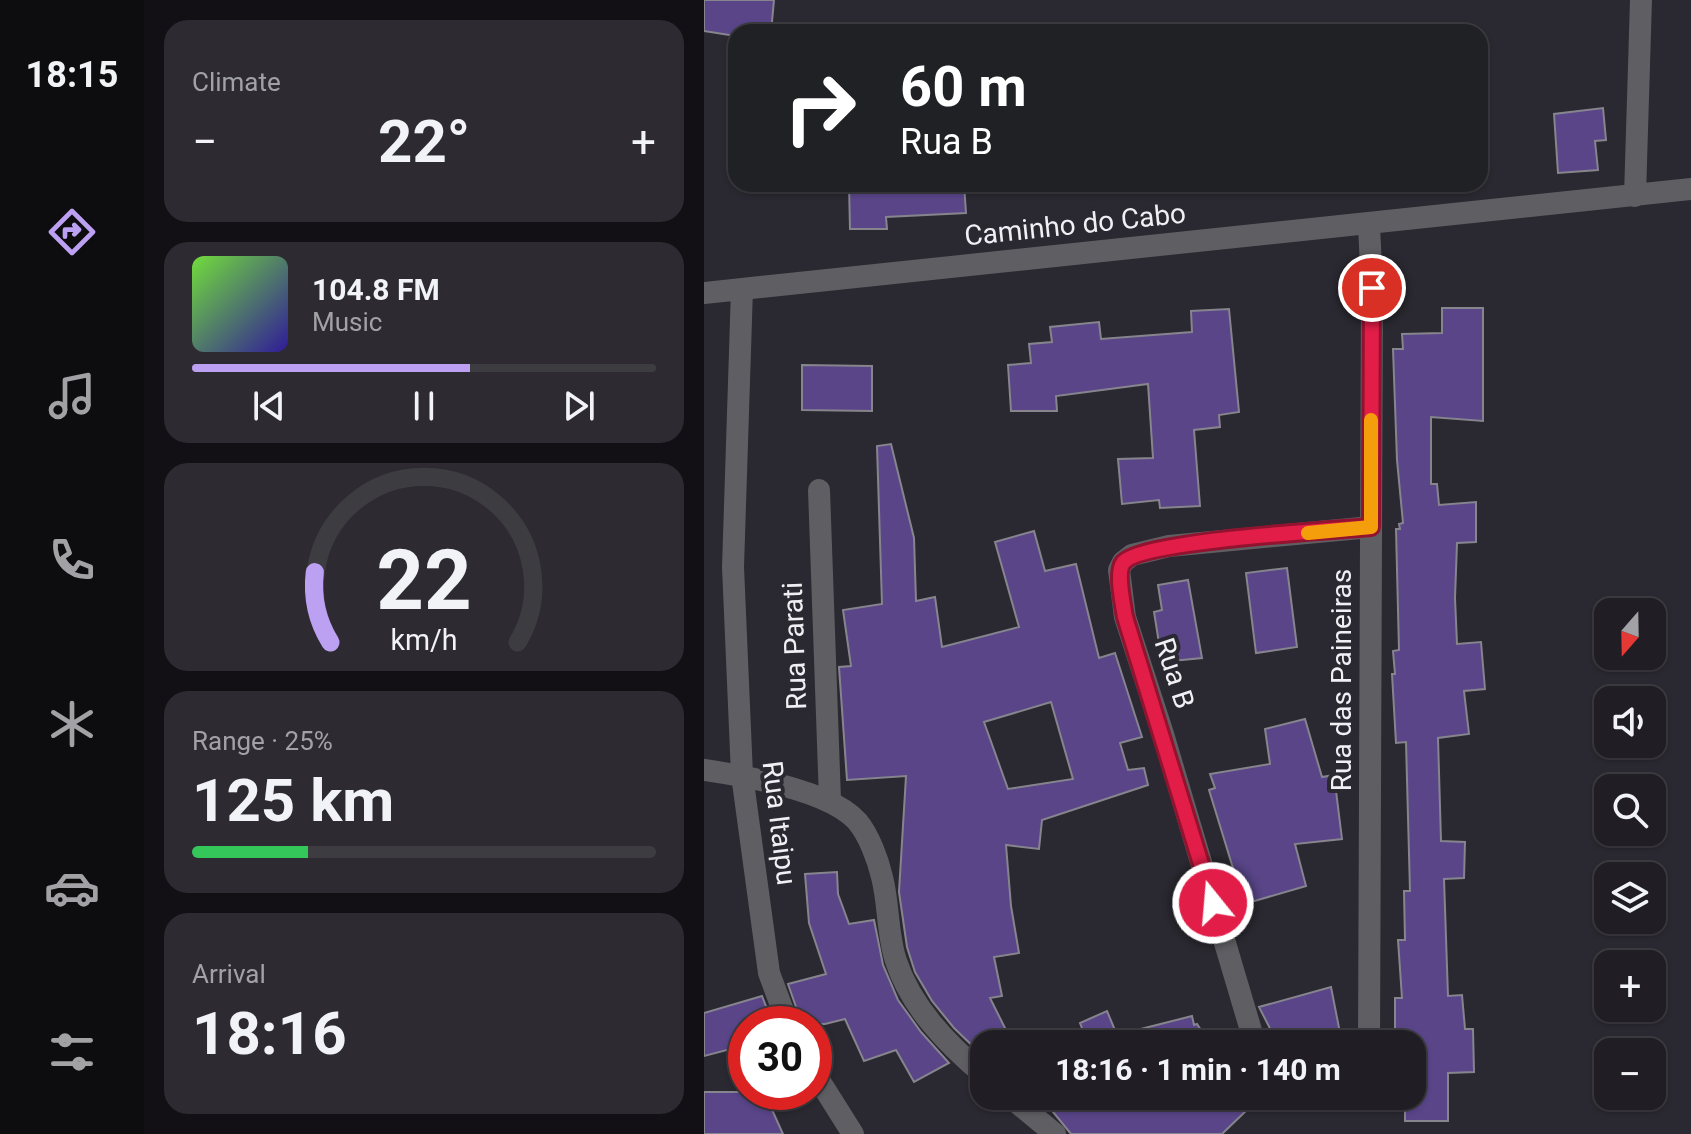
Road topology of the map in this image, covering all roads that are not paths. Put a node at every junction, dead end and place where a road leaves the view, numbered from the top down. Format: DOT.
graph roads {
  1 [pos="1641,0"];
  2 [pos="1691,189"];
  3 [pos="1635,196"];
  4 [pos="1369,225"];
  5 [pos="742,289"];
  6 [pos="704,293"];
  7 [pos="819,490"];
  8 [pos="1371,527"];
  9 [pos="704,770"];
  10 [pos="742,775"];
  11 [pos="830,800"];
  12 [pos="781,1006"];
  13 [pos="1251,1030"];
  14 [pos="1370,1030"];
  15 [pos="970,1061"];
  16 [pos="832,1101"];
  17 [pos="1026,1110"];
  18 [pos="853,1134"];
  19 [pos="1055,1134"];
  1 -- 3 [label="street"];
  2 -- 3 [label="street, Caminho do Cabo"];
  3 -- 4 [label="street, Caminho do Cabo"];
  4 -- 5 [label="street, Caminho do Cabo"];
  4 -- 8 [label="street, Rua das Paineiras"];
  5 -- 6 [label="street, Caminho do Cabo"];
  5 -- 10 [label="street, Rua Itaipu"];
  7 -- 11 [label="street, Rua Parati"];
  8 -- 13 [label="street, Rua B"];
  8 -- 14 [label="street, Rua das Paineiras"];
  9 -- 10 [label="street"];
  10 -- 11 [label="street"];
  10 -- 12 [label="street, Rua Itaipu"];
  11 -- 15 [label="street"];
  16 -- 18 [label="street"];
  17 -- 19 [label="street"];
}
